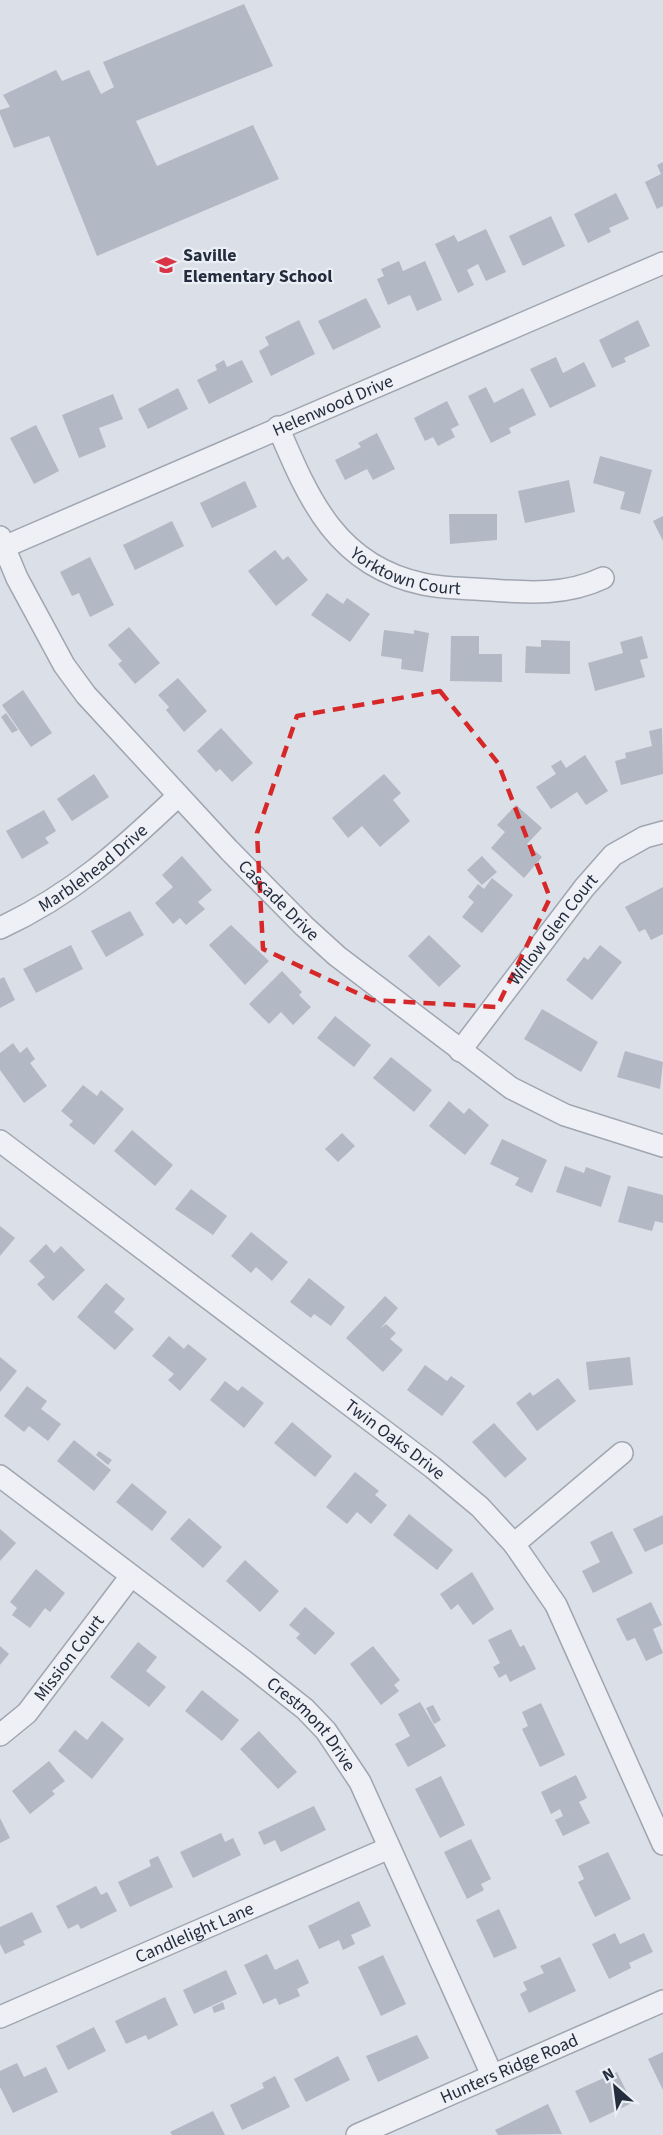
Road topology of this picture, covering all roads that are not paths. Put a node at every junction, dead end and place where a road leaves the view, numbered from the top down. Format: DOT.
graph roads {
  1 [pos="663,263"];
  2 [pos="278,427"];
  3 [pos="2,542"];
  4 [pos="603,578"];
  5 [pos="178,796"];
  6 [pos="663,832"];
  7 [pos="0,928"];
  8 [pos="460,1051"];
  9 [pos="0,1141"];
  10 [pos="663,1146"];
  11 [pos="622,1453"];
  12 [pos="0,1476"];
  13 [pos="514,1544"];
  14 [pos="131,1575"];
  15 [pos="0,1735"];
  16 [pos="663,1844"];
  17 [pos="388,1848"];
  18 [pos="663,2001"];
  19 [pos="0,2017"];
  20 [pos="492,2075"];
  21 [pos="357,2135"];
  1 -- 2 [label="street, Helenwood Drive"];
  2 -- 3 [label="street, Helenwood Drive"];
  2 -- 4 [label="street, Yorktown Court"];
  3 -- 5 [label="street, Cascade Drive"];
  5 -- 7 [label="street, Marblehead Drive"];
  5 -- 8 [label="street, Cascade Drive"];
  6 -- 8 [label="street, Willow Glen Court"];
  8 -- 10 [label="street, Cascade Drive"];
  9 -- 13 [label="street, Twin Oaks Drive"];
  11 -- 13 [label="street"];
  12 -- 14 [label="street, Crestmont Drive"];
  13 -- 16 [label="street, Twin Oaks Drive"];
  14 -- 15 [label="street, Mission Court"];
  14 -- 17 [label="street, Crestmont Drive"];
  17 -- 19 [label="street, Candlelight Lane"];
  17 -- 20 [label="street, Crestmont Drive"];
  18 -- 20 [label="street, Hunters Ridge Road"];
  20 -- 21 [label="street, Hunters Ridge Road"];
}
